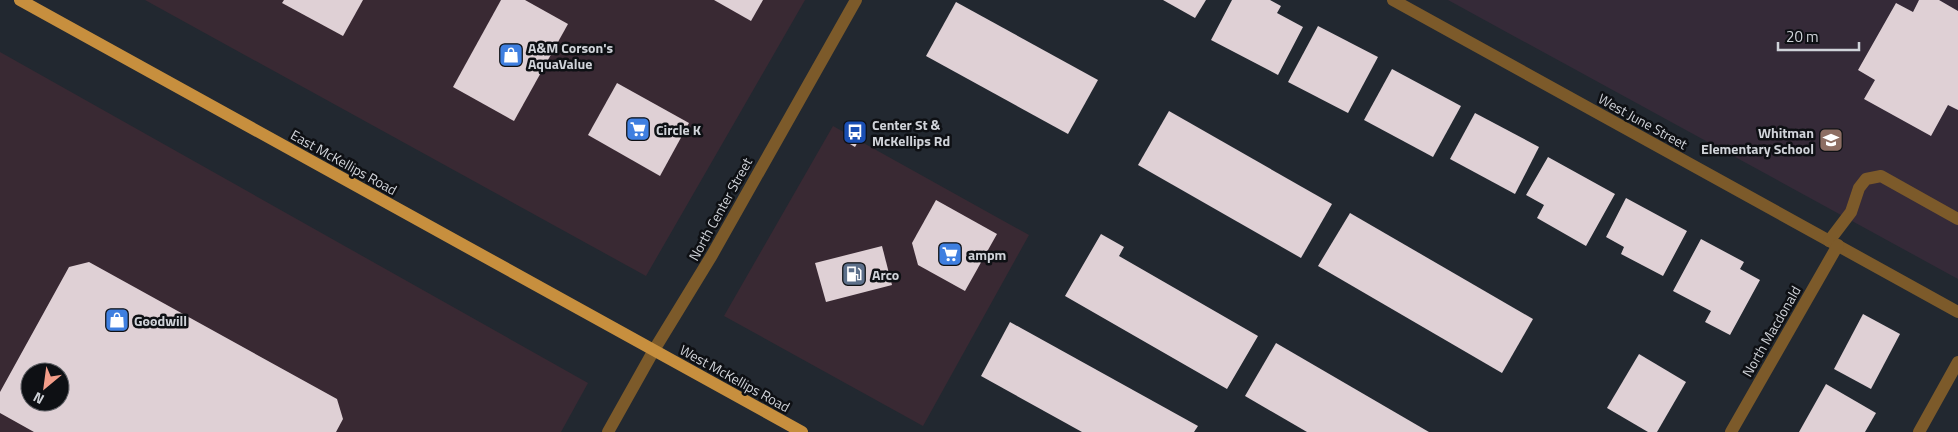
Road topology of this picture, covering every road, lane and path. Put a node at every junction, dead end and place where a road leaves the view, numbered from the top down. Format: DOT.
graph roads {
  1 [pos="20,0"];
  2 [pos="856,0"];
  3 [pos="1394,0"];
  4 [pos="1958,219"];
  5 [pos="1834,243"];
  6 [pos="1958,312"];
  7 [pos="654,350"];
  8 [pos="1958,362"];
  9 [pos="608,432"];
  10 [pos="802,432"];
  11 [pos="1731,432"];
  12 [pos="1919,432"];
  1 -- 7 [label="main road, East McKellips Road"];
  2 -- 7 [label="street, North Center Street"];
  3 -- 5 [label="street, West June Street"];
  4 -- 5 [label="street, North Macdonald"];
  5 -- 6 [label="street, West June Street"];
  5 -- 11 [label="street, North Macdonald"];
  7 -- 9 [label="street, North Center Street"];
  7 -- 10 [label="main road, West McKellips Road"];
  8 -- 12 [label="street"];
}
